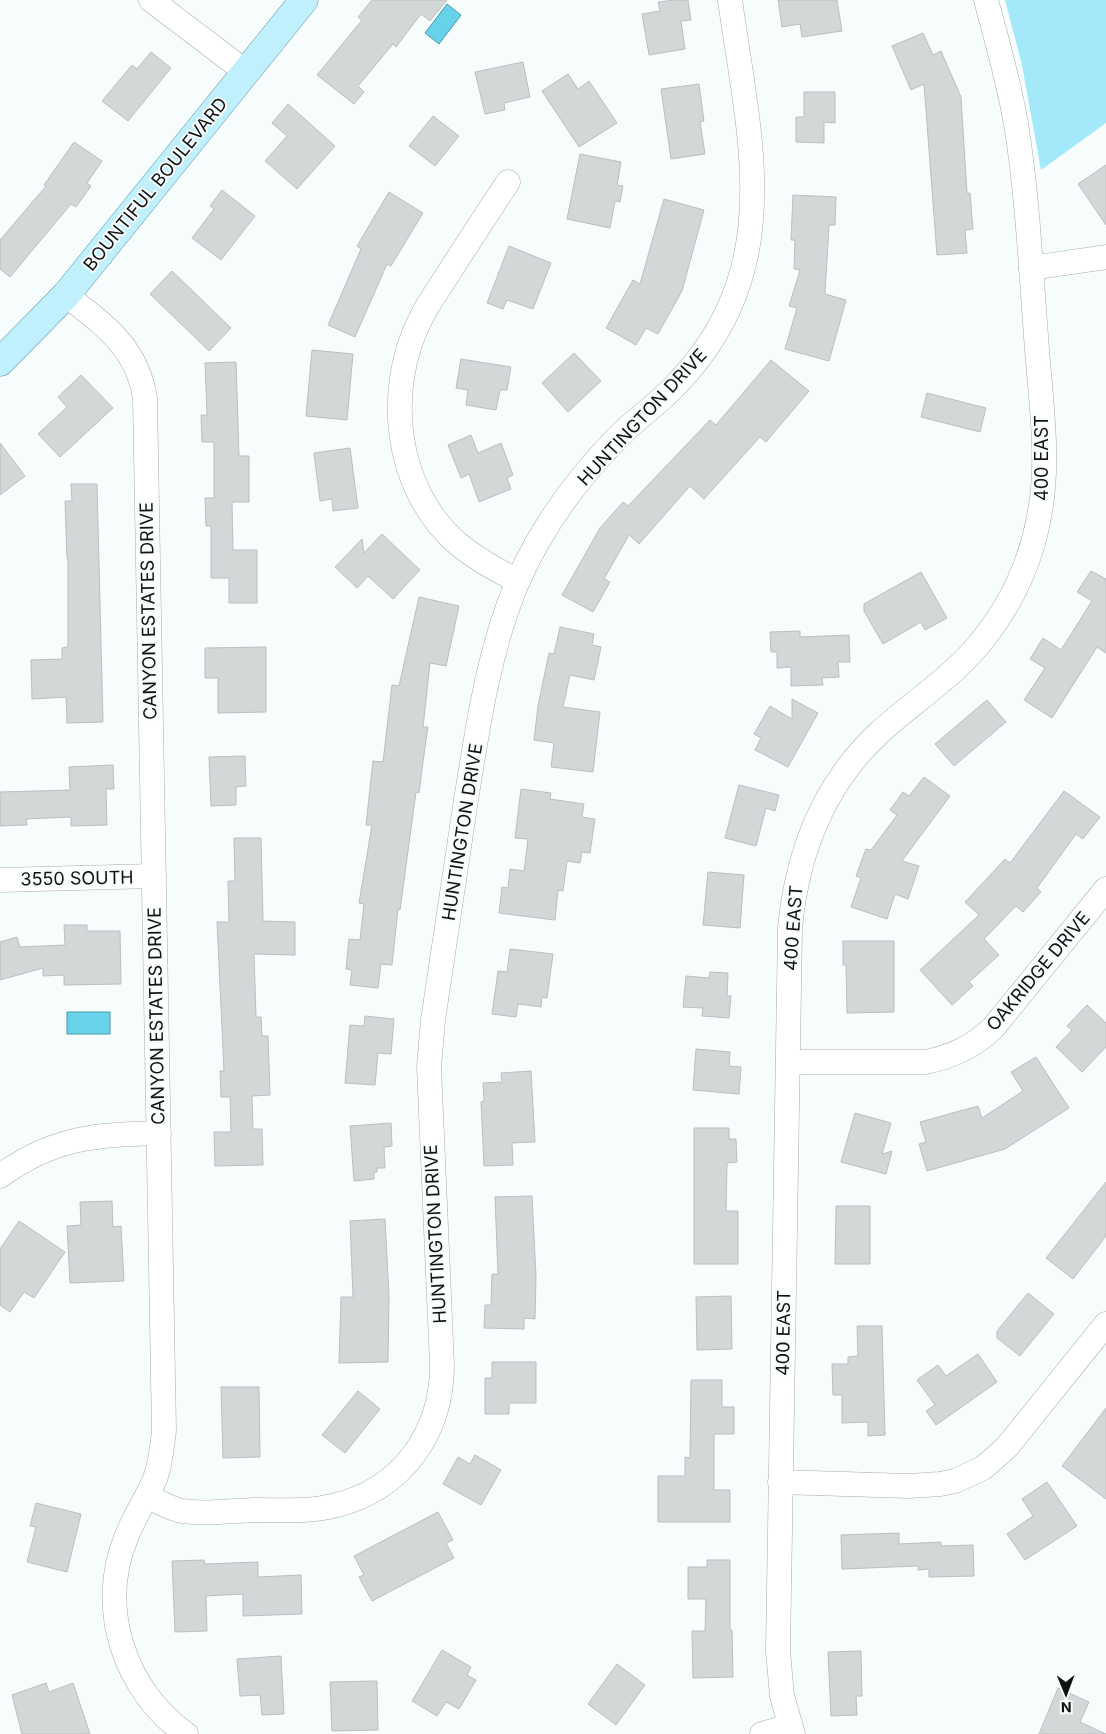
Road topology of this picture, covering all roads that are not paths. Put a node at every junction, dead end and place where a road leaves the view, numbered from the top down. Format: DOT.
graph roads {
  1 [pos="151,0"];
  2 [pos="304,0"];
  3 [pos="730,0"];
  4 [pos="986,0"];
  5 [pos="246,72"];
  6 [pos="508,182"];
  7 [pos="1106,257"];
  8 [pos="1031,268"];
  9 [pos="66,295"];
  10 [pos="0,362"];
  11 [pos="518,581"];
  12 [pos="154,876"];
  13 [pos="0,880"];
  14 [pos="1106,889"];
  15 [pos="788,1062"];
  16 [pos="159,1132"];
  17 [pos="0,1176"];
  18 [pos="1106,1324"];
  19 [pos="780,1482"];
  20 [pos="147,1496"];
  21 [pos="791,1730"];
  22 [pos="186,1734"];
  23 [pos="762,1734"];
  1 -- 5 [label="street"];
  2 -- 5 [label="main road, BOUNTIFUL BOULEVARD"];
  3 -- 11 [label="street, HUNTINGTON DRIVE"];
  4 -- 8 [label="street, 400 EAST"];
  5 -- 9 [label="main road, BOUNTIFUL BOULEVARD"];
  6 -- 11 [label="street"];
  7 -- 8 [label="street"];
  8 -- 15 [label="street, 400 EAST"];
  9 -- 10 [label="main road, BOUNTIFUL BOULEVARD"];
  9 -- 12 [label="street, CANYON ESTATES DRIVE"];
  11 -- 20 [label="street, HUNTINGTON DRIVE"];
  12 -- 13 [label="street, 3550 SOUTH"];
  12 -- 16 [label="street, CANYON ESTATES DRIVE"];
  14 -- 15 [label="street, OAKRIDGE DRIVE"];
  15 -- 19 [label="street, 400 EAST"];
  16 -- 17 [label="street"];
  16 -- 20 [label="street, CANYON ESTATES DRIVE"];
  18 -- 19 [label="street"];
  19 -- 21 [label="street, 400 EAST"];
  20 -- 22 [label="street, CANYON ESTATES DRIVE"];
  21 -- 23 [label="street"];
}
